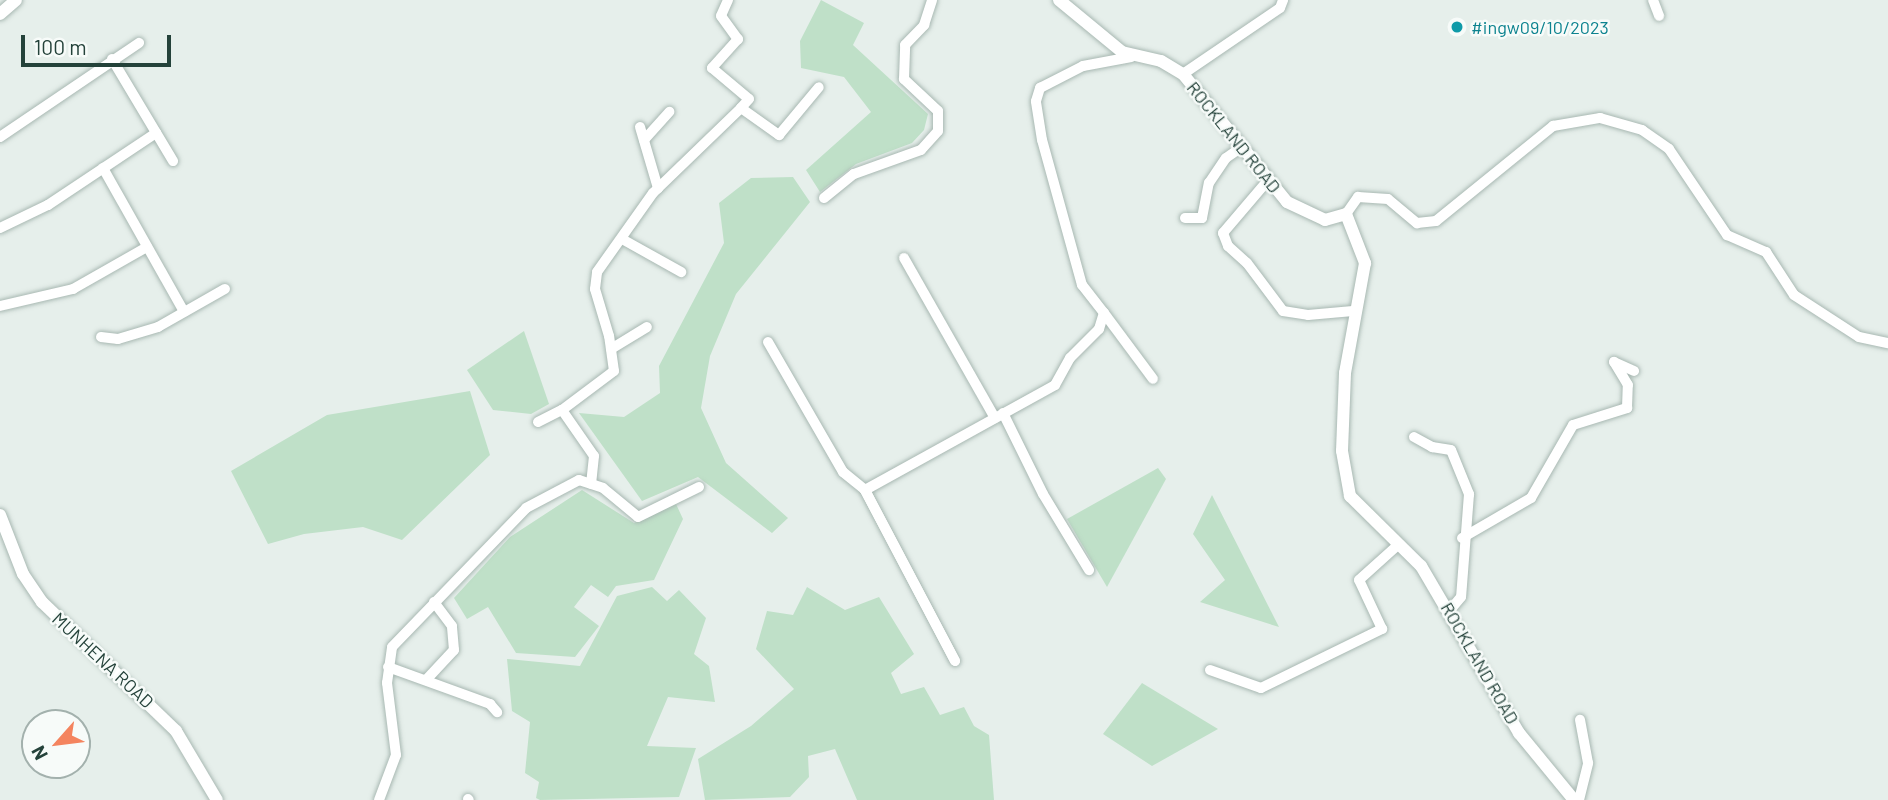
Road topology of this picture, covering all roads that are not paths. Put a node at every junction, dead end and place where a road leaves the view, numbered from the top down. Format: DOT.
graph roads {
  1 [pos="16,0"];
  2 [pos="728,0"];
  3 [pos="932,0"];
  4 [pos="1059,0"];
  5 [pos="1283,0"];
  6 [pos="1653,0"];
  7 [pos="0,13"];
  8 [pos="1659,16"];
  9 [pos="139,43"];
  10 [pos="1131,57"];
  11 [pos="112,59"];
  12 [pos="1183,74"];
  13 [pos="819,87"];
  14 [pos="741,108"];
  15 [pos="668,112"];
  16 [pos="640,127"];
  17 [pos="156,133"];
  18 [pos="0,137"];
  19 [pos="644,140"];
  20 [pos="1241,148"];
  21 [pos="173,161"];
  22 [pos="103,168"];
  23 [pos="1269,179"];
  24 [pos="658,188"];
  25 [pos="824,198"];
  26 [pos="1346,214"];
  27 [pos="1185,218"];
  28 [pos="0,228"];
  29 [pos="622,239"];
  30 [pos="147,247"];
  31 [pos="904,258"];
  32 [pos="681,272"];
  33 [pos="225,289"];
  34 [pos="0,306"];
  35 [pos="1353,311"];
  36 [pos="184,312"];
  37 [pos="1104,313"];
  38 [pos="647,327"];
  39 [pos="101,337"];
  40 [pos="768,342"];
  41 [pos="1888,344"];
  42 [pos="611,349"];
  43 [pos="1634,371"];
  44 [pos="1153,379"];
  45 [pos="562,410"];
  46 [pos="999,416"];
  47 [pos="538,422"];
  48 [pos="1414,437"];
  49 [pos="592,484"];
  50 [pos="699,487"];
  51 [pos="865,490"];
  52 [pos="0,515"];
  53 [pos="1462,538"];
  54 [pos="1399,544"];
  55 [pos="1089,570"];
  56 [pos="434,602"];
  57 [pos="1450,610"];
  58 [pos="388,667"];
  59 [pos="1210,670"];
  60 [pos="426,680"];
  61 [pos="497,712"];
  62 [pos="1580,719"];
  63 [pos="217,800"];
  64 [pos="379,800"];
  65 [pos="1576,800"];
  1 -- 7 [label="street"];
  2 -- 14 [label="street"];
  3 -- 25 [label="street"];
  4 -- 10 [label="street, ROCKLAND ROAD"];
  5 -- 12 [label="street"];
  6 -- 8 [label="street"];
  9 -- 11 [label="street"];
  10 -- 12 [label="street, ROCKLAND ROAD"];
  10 -- 37 [label="street"];
  11 -- 17 [label="street"];
  11 -- 18 [label="street"];
  12 -- 20 [label="street, ROCKLAND ROAD"];
  13 -- 14 [label="street"];
  14 -- 24 [label="street"];
  15 -- 19 [label="street"];
  16 -- 19 [label="street"];
  17 -- 21 [label="street"];
  17 -- 22 [label="street"];
  19 -- 24 [label="street"];
  20 -- 23 [label="street, ROCKLAND ROAD"];
  20 -- 27 [label="street"];
  22 -- 28 [label="street"];
  22 -- 30 [label="street"];
  23 -- 26 [label="street, ROCKLAND ROAD"];
  23 -- 35 [label="street"];
  24 -- 29 [label="street"];
  26 -- 35 [label="street, ROCKLAND ROAD"];
  26 -- 41 [label="street"];
  29 -- 32 [label="street"];
  29 -- 42 [label="street"];
  30 -- 34 [label="street"];
  30 -- 36 [label="street"];
  31 -- 46 [label="street"];
  33 -- 36 [label="street"];
  35 -- 54 [label="street, ROCKLAND ROAD"];
  36 -- 39 [label="street"];
  37 -- 44 [label="street"];
  37 -- 46 [label="street"];
  38 -- 42 [label="street"];
  40 -- 51 [label="street"];
  42 -- 45 [label="street"];
  43 -- 53 [label="street"];
  45 -- 47 [label="street"];
  45 -- 49 [label="street"];
  46 -- 51 [label="street"];
  46 -- 55 [label="street"];
  48 -- 53 [label="street"];
  49 -- 50 [label="street"];
  49 -- 56 [label="street"];
  51 -- 51 [label="street"];
  52 -- 63 [label="street, MUNHENA ROAD"];
  53 -- 57 [label="street"];
  54 -- 57 [label="street, ROCKLAND ROAD"];
  54 -- 59 [label="street"];
  56 -- 58 [label="street"];
  56 -- 60 [label="street"];
  57 -- 65 [label="street, ROCKLAND ROAD"];
  58 -- 60 [label="street"];
  58 -- 64 [label="street"];
  60 -- 61 [label="street"];
  62 -- 65 [label="street"];
}
